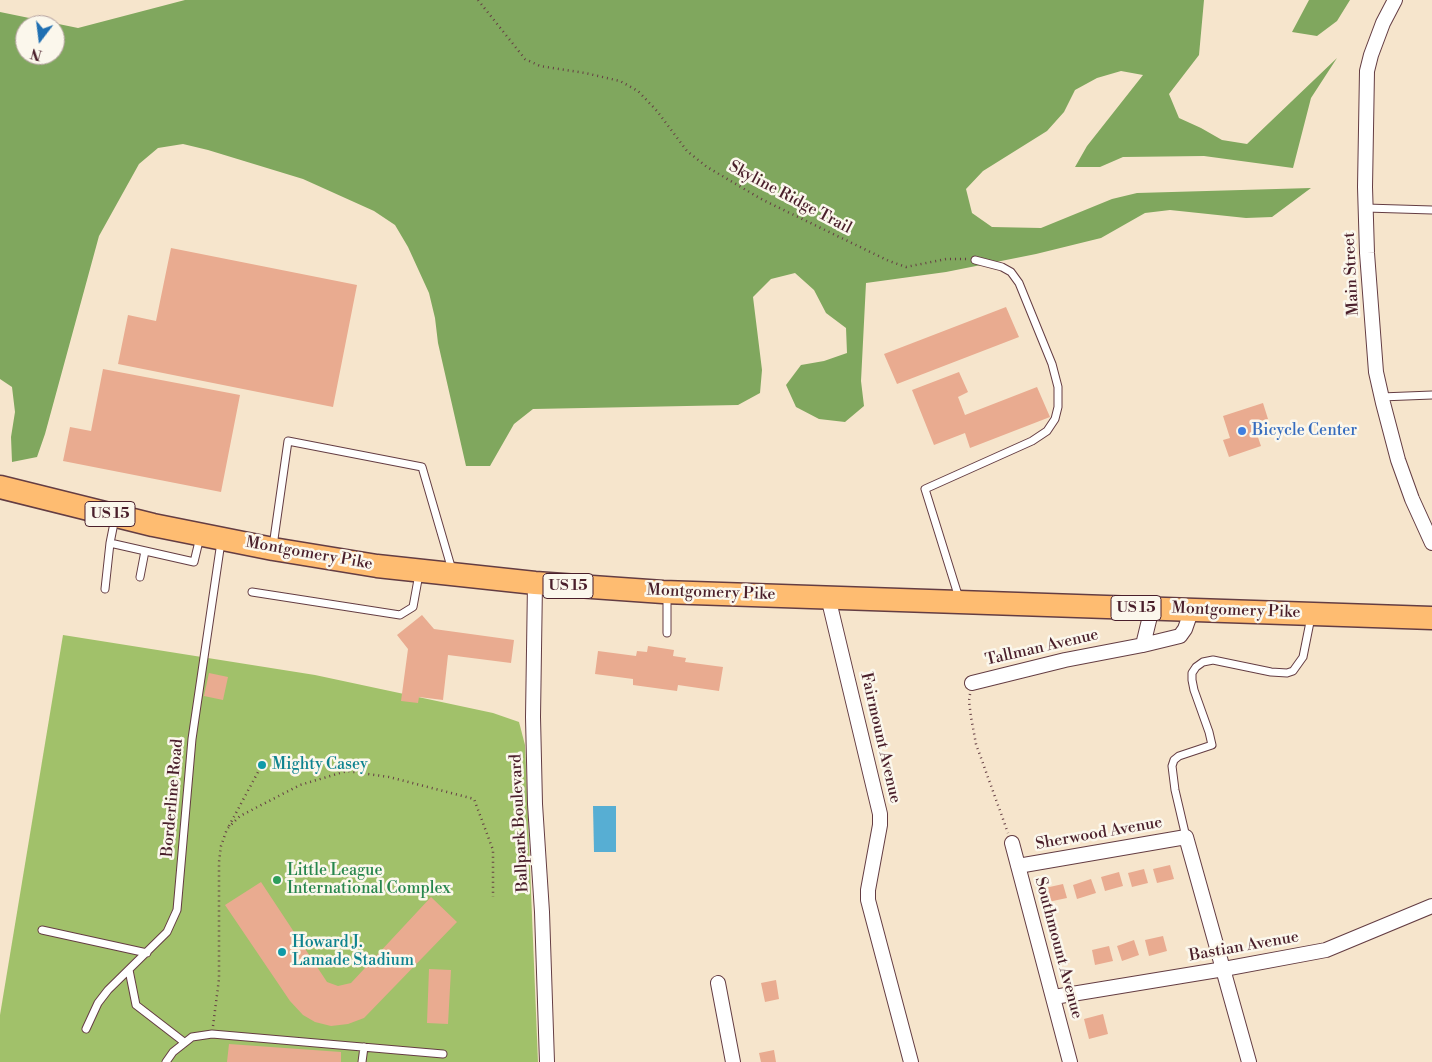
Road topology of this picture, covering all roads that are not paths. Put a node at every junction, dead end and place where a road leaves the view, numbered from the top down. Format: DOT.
graph roads {
  1 [pos="1395,0"];
  2 [pos="1366,208"];
  3 [pos="1432,210"];
  4 [pos="975,260"];
  5 [pos="1432,395"];
  6 [pos="1382,396"];
  7 [pos="0,487"];
  8 [pos="116,516"];
  9 [pos="1428,522"];
  10 [pos="211,537"];
  11 [pos="110,542"];
  12 [pos="1432,543"];
  13 [pos="273,549"];
  14 [pos="145,551"];
  15 [pos="419,571"];
  16 [pos="453,575"];
  17 [pos="140,576"];
  18 [pos="535,583"];
  19 [pos="105,589"];
  20 [pos="252,592"];
  21 [pos="668,592"];
  22 [pos="828,597"];
  23 [pos="961,602"];
  24 [pos="1152,608"];
  25 [pos="1192,610"];
  26 [pos="1312,614"];
  27 [pos="1432,618"];
  28 [pos="667,633"];
  29 [pos="1143,645"];
  30 [pos="972,683"];
  31 [pos="1186,837"];
  32 [pos="1012,842"];
  33 [pos="1018,866"];
  34 [pos="1432,906"];
  35 [pos="42,930"];
  36 [pos="146,953"];
  37 [pos="1224,969"];
  38 [pos="129,970"];
  39 [pos="718,984"];
  40 [pos="1054,997"];
  41 [pos="86,1028"];
  42 [pos="184,1042"];
  43 [pos="364,1047"];
  44 [pos="443,1054"];
  45 [pos="166,1062"];
  46 [pos="362,1062"];
  47 [pos="547,1062"];
  48 [pos="733,1062"];
  49 [pos="911,1062"];
  50 [pos="1070,1062"];
  51 [pos="1249,1062"];
  1 -- 2 [label="street, Main Street"];
  2 -- 3 [label="lane"];
  2 -- 6 [label="street, Main Street"];
  4 -- 23 [label="lane"];
  5 -- 6 [label="lane"];
  6 -- 9 [label="street, Main Street"];
  7 -- 8 [label="highway, Montgomery Pike / US 15"];
  8 -- 10 [label="highway, Montgomery Pike / US 15"];
  8 -- 11 [label="lane"];
  9 -- 12 [label="street, Main Street"];
  10 -- 13 [label="highway, Montgomery Pike / US 15"];
  10 -- 14 [label="lane"];
  10 -- 36 [label="lane, Borderline Road"];
  11 -- 14 [label="lane"];
  11 -- 19 [label="lane"];
  13 -- 15 [label="highway, Montgomery Pike / US 15"];
  13 -- 16 [label="lane"];
  14 -- 17 [label="lane"];
  15 -- 16 [label="highway, Montgomery Pike / US 15"];
  15 -- 20 [label="lane"];
  16 -- 18 [label="highway, Montgomery Pike / US 15"];
  18 -- 21 [label="highway, Montgomery Pike / US 15"];
  18 -- 47 [label="street, Ballpark Boulevard"];
  21 -- 22 [label="highway, Montgomery Pike / US 15"];
  21 -- 28 [label="lane"];
  22 -- 23 [label="highway, Montgomery Pike / US 15"];
  22 -- 49 [label="street, Fairmount Avenue"];
  23 -- 24 [label="highway, Montgomery Pike / US 15"];
  24 -- 25 [label="highway, Montgomery Pike / US 15"];
  24 -- 29 [label="street"];
  25 -- 26 [label="highway, Montgomery Pike / US 15"];
  25 -- 29 [label="street, Tallman Avenue"];
  26 -- 27 [label="highway, Montgomery Pike / US 15"];
  26 -- 31 [label="lane"];
  29 -- 30 [label="street, Tallman Avenue"];
  31 -- 33 [label="street, Sherwood Avenue"];
  31 -- 37 [label="street"];
  32 -- 33 [label="street, Southmount Avenue"];
  33 -- 40 [label="street, Southmount Avenue"];
  34 -- 37 [label="street, Bastian Avenue"];
  35 -- 36 [label="lane"];
  36 -- 38 [label="lane, Borderline Road"];
  37 -- 40 [label="street, Bastian Avenue"];
  37 -- 51 [label="street"];
  38 -- 41 [label="lane, Borderline Road"];
  38 -- 42 [label="lane"];
  39 -- 48 [label="street"];
  40 -- 50 [label="street, Southmount Avenue"];
  42 -- 43 [label="lane"];
  42 -- 45 [label="lane"];
  43 -- 44 [label="lane"];
  43 -- 46 [label="lane"];
}
